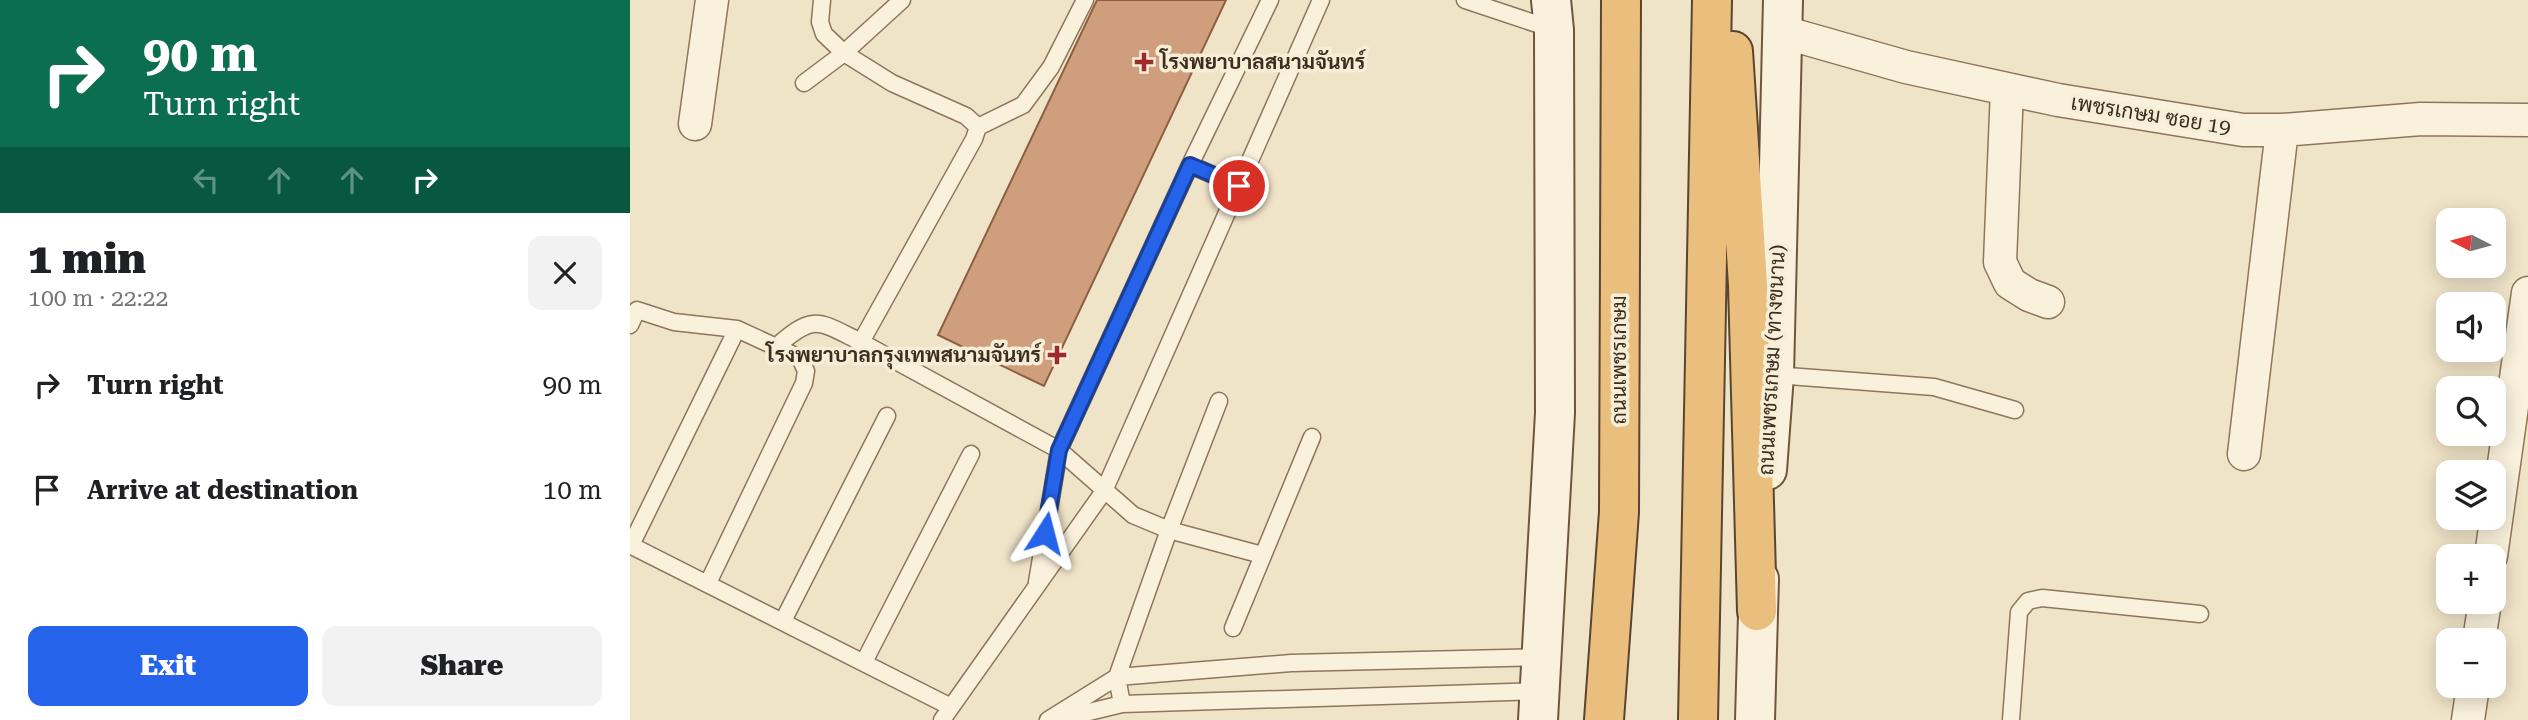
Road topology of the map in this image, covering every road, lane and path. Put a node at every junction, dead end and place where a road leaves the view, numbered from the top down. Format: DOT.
graph roads {
  1 [pos="712,0"];
  2 [pos="822,0"];
  3 [pos="902,0"];
  4 [pos="1085,0"];
  5 [pos="1270,0"];
  6 [pos="1321,0"];
  7 [pos="1465,0"];
  8 [pos="1621,0"];
  9 [pos="1712,0"];
  10 [pos="1730,0"];
  11 [pos="1552,15"];
  12 [pos="1783,16"];
  13 [pos="844,52"];
  14 [pos="804,83"];
  15 [pos="2007,89"];
  16 [pos="2528,120"];
  17 [pos="695,124"];
  18 [pos="978,127"];
  19 [pos="2282,130"];
  20 [pos="1190,165"];
  21 [pos="1239,186"];
  22 [pos="2528,293"];
  23 [pos="2048,302"];
  24 [pos="632,314"];
  25 [pos="737,329"];
  26 [pos="861,342"];
  27 [pos="776,347"];
  28 [pos="1774,375"];
  29 [pos="1219,401"];
  30 [pos="2015,410"];
  31 [pos="887,416"];
  32 [pos="1312,437"];
  33 [pos="1059,450"];
  34 [pos="971,454"];
  35 [pos="2244,454"];
  36 [pos="1104,491"];
  37 [pos="1169,530"];
  38 [pos="2493,544"];
  39 [pos="630,545"];
  40 [pos="1262,555"];
  41 [pos="708,583"];
  42 [pos="1036,588"];
  43 [pos="1757,611"];
  44 [pos="2200,614"];
  45 [pos="783,621"];
  46 [pos="1233,628"];
  47 [pos="863,662"];
  48 [pos="1117,677"];
  49 [pos="1540,689"];
  50 [pos="2471,698"];
  51 [pos="1122,704"];
  52 [pos="946,714"];
  53 [pos="1048,720"];
  54 [pos="1055,720"];
  55 [pos="1604,720"];
  56 [pos="1698,720"];
  57 [pos="1755,720"];
  58 [pos="2011,720"];
  59 [pos="2468,720"];
  1 -- 17 [label="street"];
  2 -- 13 [label="lane"];
  3 -- 13 [label="lane"];
  4 -- 18 [label="lane"];
  5 -- 20 [label="lane"];
  6 -- 21 [label="lane"];
  7 -- 11 [label="lane"];
  8 -- 55 [label="highway, ถนนเพชรเกษม"];
  9 -- 56 [label="highway"];
  10 -- 43 [label="highway"];
  11 -- 49 [label="main road"];
  12 -- 15 [label="street, เพชรเกษม ซอย 19"];
  12 -- 28 [label="main road, ถนนเพชรเกษม (ทางขนาน)"];
  13 -- 14 [label="lane"];
  13 -- 18 [label="lane"];
  15 -- 19 [label="street, เพชรเกษม ซอย 19"];
  15 -- 23 [label="street"];
  16 -- 19 [label="street, เพชรเกษม ซอย 19"];
  18 -- 26 [label="lane"];
  19 -- 35 [label="street"];
  20 -- 21 [label="lane"];
  20 -- 33 [label="lane"];
  21 -- 36 [label="lane"];
  22 -- 38 [label="street"];
  24 -- 25 [label="lane"];
  25 -- 27 [label="lane"];
  25 -- 39 [label="lane"];
  26 -- 27 [label="lane"];
  26 -- 33 [label="lane"];
  27 -- 41 [label="lane"];
  28 -- 30 [label="lane"];
  28 -- 43 [label="main road, ถนนเพชรเกษม (ทางขนาน)"];
  29 -- 37 [label="lane"];
  31 -- 45 [label="lane"];
  32 -- 40 [label="lane"];
  33 -- 36 [label="lane"];
  33 -- 42 [label="lane"];
  34 -- 47 [label="lane"];
  36 -- 37 [label="lane"];
  36 -- 42 [label="lane"];
  37 -- 40 [label="lane"];
  37 -- 48 [label="lane"];
  39 -- 41 [label="lane"];
  40 -- 46 [label="lane"];
  41 -- 45 [label="lane"];
  42 -- 52 [label="lane"];
  43 -- 57 [label="main road, ถนนเพชรเกษม (ทางขนาน)"];
  44 -- 58 [label="lane"];
  45 -- 47 [label="lane"];
  47 -- 52 [label="lane"];
  48 -- 49 [label="lane"];
  48 -- 51 [label="lane"];
  48 -- 53 [label="lane"];
  49 -- 51 [label="lane"];
  50 -- 59 [label="street"];
  51 -- 54 [label="lane"];
}
